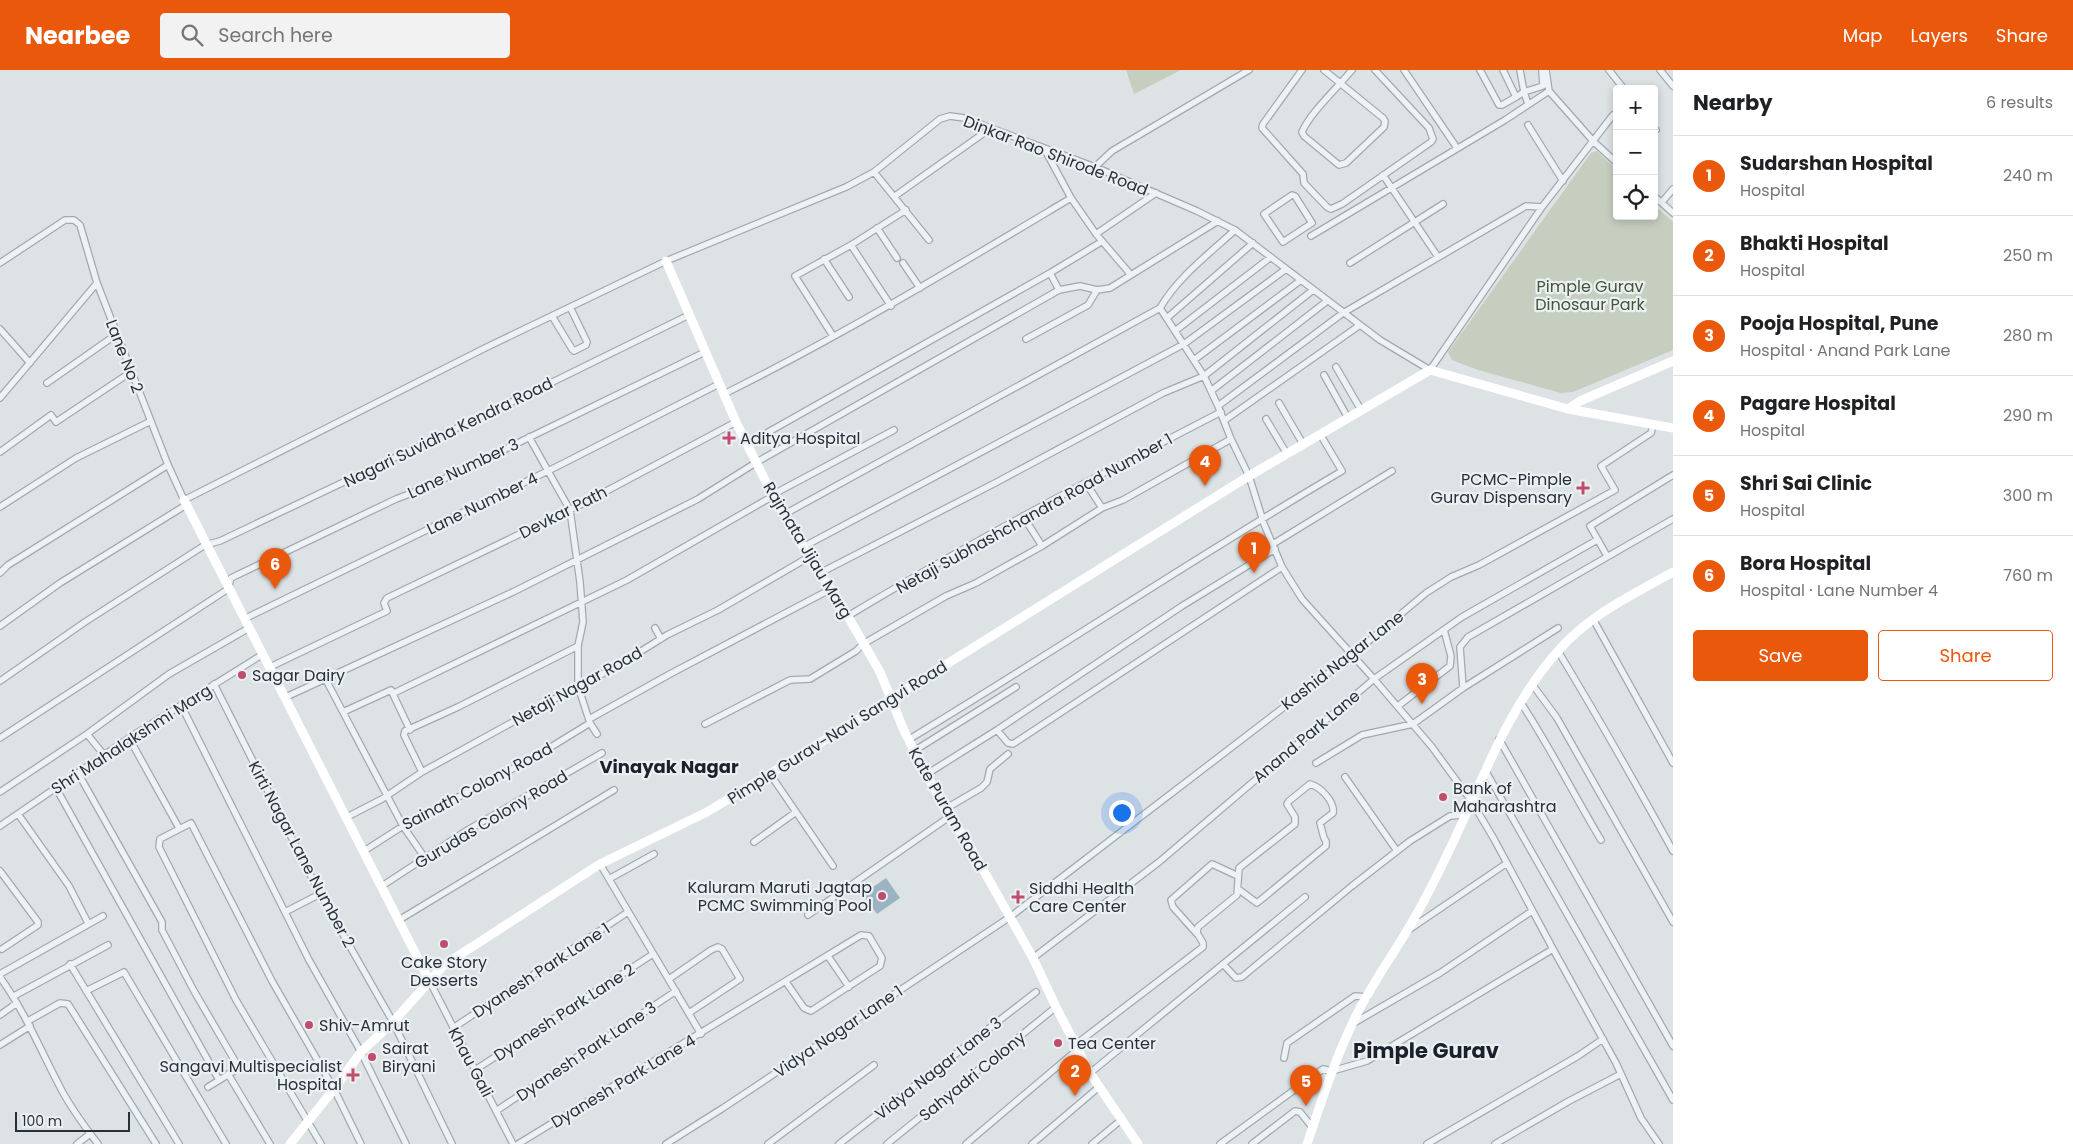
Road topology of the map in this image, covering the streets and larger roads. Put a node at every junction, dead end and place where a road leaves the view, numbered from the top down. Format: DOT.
graph roads {
  1 [pos="1249,70"];
  2 [pos="1302,70"];
  3 [pos="1324,70"];
  4 [pos="1375,70"];
  5 [pos="1404,70"];
  6 [pos="1480,70"];
  7 [pos="1503,70"];
  8 [pos="1520,70"];
  9 [pos="1542,70"];
  10 [pos="1546,70"];
  11 [pos="1609,70"];
  12 [pos="1660,70"];
  13 [pos="1351,71"];
  14 [pos="1340,85"];
  15 [pos="1621,85"];
  16 [pos="1673,86"];
  17 [pos="1549,91"];
  18 [pos="1524,92"];
  19 [pos="1516,97"];
  20 [pos="1528,104"];
  21 [pos="1613,115"];
  22 [pos="1528,125"];
  23 [pos="991,128"];
  24 [pos="1594,142"];
  25 [pos="1044,148"];
  26 [pos="1457,148"];
  27 [pos="1613,159"];
  28 [pos="1095,166"];
  29 [pos="874,172"];
  30 [pos="1383,175"];
  31 [pos="1563,181"];
  32 [pos="1392,189"];
  33 [pos="1673,189"];
  34 [pos="1156,193"];
  35 [pos="894,196"];
  36 [pos="1071,198"];
  37 [pos="1658,199"];
  38 [pos="1662,202"];
  39 [pos="1442,204"];
  40 [pos="1542,207"];
  41 [pos="906,210"];
  42 [pos="1673,213"];
  43 [pos="1218,221"];
  44 [pos="1414,222"];
  45 [pos="1312,223"];
  46 [pos="877,228"];
  47 [pos="1235,230"];
  48 [pos="1319,232"];
  49 [pos="1096,234"];
  50 [pos="1311,236"];
  51 [pos="929,240"];
  52 [pos="1101,242"];
  53 [pos="1253,242"];
  54 [pos="851,245"];
  55 [pos="1271,257"];
  56 [pos="1438,257"];
  57 [pos="897,258"];
  58 [pos="824,259"];
  59 [pos="666,261"];
  60 [pos="0,263"];
  61 [pos="903,263"];
  62 [pos="1350,263"];
  63 [pos="1286,269"];
  64 [pos="1050,273"];
  65 [pos="1131,275"];
  66 [pos="1301,280"];
  67 [pos="97,283"];
  68 [pos="920,288"];
  69 [pos="1059,290"];
  70 [pos="1097,290"];
  71 [pos="1313,290"];
  72 [pos="849,297"];
  73 [pos="1327,301"];
  74 [pos="891,306"];
  75 [pos="570,307"];
  76 [pos="1160,308"];
  77 [pos="1343,313"];
  78 [pos="689,315"];
  79 [pos="552,316"];
  80 [pos="1167,318"];
  81 [pos="1360,325"];
  82 [pos="0,329"];
  83 [pos="1175,331"];
  84 [pos="117,334"];
  85 [pos="833,336"];
  86 [pos="1026,339"];
  87 [pos="1184,344"];
  88 [pos="705,352"];
  89 [pos="1194,360"];
  90 [pos="1673,361"];
  91 [pos="30,363"];
  92 [pos="1336,367"];
  93 [pos="1430,370"];
  94 [pos="132,372"];
  95 [pos="1324,375"];
  96 [pos="1204,376"];
  97 [pos="47,383"];
  98 [pos="719,384"];
  99 [pos="1212,392"];
  100 [pos="724,394"];
  101 [pos="0,398"];
  102 [pos="1279,403"];
  103 [pos="1220,409"];
  104 [pos="1568,409"];
  105 [pos="1361,410"];
  106 [pos="1348,418"];
  107 [pos="1266,419"];
  108 [pos="1224,420"];
  109 [pos="151,421"];
  110 [pos="736,422"];
  111 [pos="1654,425"];
  112 [pos="1673,428"];
  113 [pos="894,430"];
  114 [pos="1320,434"];
  115 [pos="529,437"];
  116 [pos="1231,439"];
  117 [pos="747,444"];
  118 [pos="1303,444"];
  119 [pos="0,452"];
  120 [pos="1287,454"];
  121 [pos="757,462"];
  122 [pos="168,465"];
  123 [pos="548,471"];
  124 [pos="1392,471"];
  125 [pos="1673,475"];
  126 [pos="1250,476"];
  127 [pos="1086,482"];
  128 [pos="773,496"];
  129 [pos="185,502"];
  130 [pos="0,508"];
  131 [pos="1102,508"];
  132 [pos="570,510"];
  133 [pos="783,515"];
  134 [pos="1022,516"];
  135 [pos="1262,518"];
  136 [pos="1673,519"];
  137 [pos="1597,540"];
  138 [pos="206,545"];
  139 [pos="1042,546"];
  140 [pos="1274,546"];
  141 [pos="804,547"];
  142 [pos="1607,556"];
  143 [pos="809,557"];
  144 [pos="577,560"];
  145 [pos="1282,567"];
  146 [pos="1673,572"];
  147 [pos="0,573"];
  148 [pos="820,573"];
  149 [pos="228,589"];
  150 [pos="831,589"];
  151 [pos="582,602"];
  152 [pos="848,616"];
  153 [pos="244,619"];
  154 [pos="1593,619"];
  155 [pos="0,626"];
  156 [pos="249,628"];
  157 [pos="655,628"];
  158 [pos="1558,628"];
  159 [pos="1444,630"];
  160 [pos="661,639"];
  161 [pos="864,644"];
  162 [pos="578,646"];
  163 [pos="1558,651"];
  164 [pos="263,654"];
  165 [pos="1352,655"];
  166 [pos="270,667"];
  167 [pos="325,678"];
  168 [pos="1374,679"];
  169 [pos="0,680"];
  170 [pos="214,684"];
  171 [pos="1532,684"];
  172 [pos="578,686"];
  173 [pos="1016,687"];
  174 [pos="1463,688"];
  175 [pos="394,693"];
  176 [pos="286,697"];
  177 [pos="890,700"];
  178 [pos="1520,703"];
  179 [pos="181,705"];
  180 [pos="1398,706"];
  181 [pos="343,712"];
  182 [pos="591,721"];
  183 [pos="704,724"];
  184 [pos="1413,724"];
  185 [pos="410,730"];
  186 [pos="997,730"];
  187 [pos="87,734"];
  188 [pos="598,734"];
  189 [pos="0,738"];
  190 [pos="129,738"];
  191 [pos="1499,738"];
  192 [pos="908,740"];
  193 [pos="914,751"];
  194 [pos="602,753"];
  195 [pos="1008,754"];
  196 [pos="104,756"];
  197 [pos="1316,763"];
  198 [pos="1673,763"];
  199 [pos="1485,770"];
  200 [pos="422,772"];
  201 [pos="78,773"];
  202 [pos="770,774"];
  203 [pos="927,774"];
  204 [pos="1345,776"];
  205 [pos="56,788"];
  206 [pos="614,790"];
  207 [pos="0,792"];
  208 [pos="388,795"];
  209 [pos="1472,802"];
  210 [pos="796,812"];
  211 [pos="947,813"];
  212 [pos="18,814"];
  213 [pos="1465,815"];
  214 [pos="347,817"];
  215 [pos="0,826"];
  216 [pos="403,826"];
  217 [pos="179,828"];
  218 [pos="1602,840"];
  219 [pos="754,842"];
  220 [pos="364,851"];
  221 [pos="1398,851"];
  222 [pos="1673,851"];
  223 [pos="654,854"];
  224 [pos="424,858"];
  225 [pos="1507,863"];
  226 [pos="600,864"];
  227 [pos="833,866"];
  228 [pos="0,871"];
  229 [pos="1238,876"];
  230 [pos="609,879"];
  231 [pos="382,886"];
  232 [pos="1238,889"];
  233 [pos="320,894"];
  234 [pos="1305,897"];
  235 [pos="1532,911"];
  236 [pos="285,912"];
  237 [pos="628,912"];
  238 [pos="808,915"];
  239 [pos="103,916"];
  240 [pos="1010,917"];
  241 [pos="398,920"];
  242 [pos="1673,922"];
  243 [pos="88,923"];
  244 [pos="1408,930"];
  245 [pos="1198,935"];
  246 [pos="108,944"];
  247 [pos="2,949"];
  248 [pos="1553,949"];
  249 [pos="653,954"];
  250 [pos="828,956"];
  251 [pos="1033,958"];
  252 [pos="70,964"];
  253 [pos="1223,964"];
  254 [pos="0,975"];
  255 [pos="669,979"];
  256 [pos="429,980"];
  257 [pos="786,982"];
  258 [pos="849,987"];
  259 [pos="86,991"];
  260 [pos="676,991"];
  261 [pos="1036,992"];
  262 [pos="14,996"];
  263 [pos="1367,997"];
  264 [pos="17,1003"];
  265 [pos="1056,1007"];
  266 [pos="690,1013"];
  267 [pos="0,1015"];
  268 [pos="393,1022"];
  269 [pos="29,1023"];
  270 [pos="1352,1024"];
  271 [pos="453,1028"];
  272 [pos="701,1034"];
  273 [pos="1602,1039"];
  274 [pos="0,1045"];
  275 [pos="1673,1046"];
  276 [pos="1076,1047"];
  277 [pos="361,1052"];
  278 [pos="1284,1058"];
  279 [pos="874,1066"];
  280 [pos="475,1070"];
  281 [pos="1332,1071"];
  282 [pos="1090,1073"];
  283 [pos="228,1074"];
  284 [pos="1622,1074"];
  285 [pos="219,1080"];
  286 [pos="208,1087"];
  287 [pos="1099,1087"];
  288 [pos="334,1089"];
  289 [pos="1673,1100"];
  290 [pos="496,1111"];
  291 [pos="1121,1120"];
  292 [pos="309,1121"];
  293 [pos="1312,1127"];
  294 [pos="90,1134"];
  295 [pos="77,1144"];
  296 [pos="98,1144"];
  297 [pos="156,1144"];
  298 [pos="179,1144"];
  299 [pos="225,1144"];
  300 [pos="270,1144"];
  301 [pos="290,1144"];
  302 [pos="321,1144"];
  303 [pos="361,1144"];
  304 [pos="406,1144"];
  305 [pos="452,1144"];
  306 [pos="514,1144"];
  307 [pos="518,1144"];
  308 [pos="666,1144"];
  309 [pos="768,1144"];
  310 [pos="839,1144"];
  311 [pos="887,1144"];
  312 [pos="966,1144"];
  313 [pos="1032,1144"];
  314 [pos="1092,1144"];
  315 [pos="1138,1144"];
  316 [pos="1220,1144"];
  317 [pos="1252,1144"];
  318 [pos="1306,1144"];
  319 [pos="1427,1144"];
  320 [pos="1495,1144"];
  321 [pos="1658,1144"];
  1 -- 28 [label="street"];
  2 -- 30 [label="street"];
  3 -- 14 [label="street"];
  4 -- 30 [label="street"];
  5 -- 26 [label="street"];
  6 -- 19 [label="street"];
  7 -- 19 [label="street"];
  8 -- 18 [label="street"];
  9 -- 18 [label="street"];
  10 -- 17 [label="street"];
  11 -- 15 [label="street"];
  12 -- 16 [label="street"];
  13 -- 14 [label="street"];
  14 -- 14 [label="street"];
  17 -- 20 [label="street"];
  17 -- 24 [label="street"];
  18 -- 19 [label="street"];
  18 -- 20 [label="street"];
  20 -- 26 [label="street"];
  21 -- 24 [label="street"];
  22 -- 31 [label="street"];
  23 -- 25 [label="street, Dinkar Rao Shirode Road"];
  23 -- 29 [label="street, Dinkar Rao Shirode Road"];
  23 -- 35 [label="street"];
  24 -- 27 [label="street"];
  24 -- 31 [label="street"];
  25 -- 28 [label="street, Dinkar Rao Shirode Road"];
  25 -- 36 [label="street"];
  26 -- 32 [label="street"];
  28 -- 34 [label="street, Dinkar Rao Shirode Road"];
  29 -- 35 [label="street"];
  29 -- 59 [label="street, Dinkar Rao Shirode Road"];
  30 -- 32 [label="street"];
  31 -- 40 [label="street"];
  32 -- 44 [label="street"];
  32 -- 48 [label="street"];
  33 -- 38 [label="street"];
  34 -- 43 [label="street, Dinkar Rao Shirode Road"];
  34 -- 49 [label="street"];
  35 -- 41 [label="street"];
  36 -- 49 [label="street"];
  36 -- 68 [label="street"];
  37 -- 38 [label="street"];
  38 -- 42 [label="street"];
  39 -- 44 [label="street"];
  40 -- 56 [label="street, Netaji Subhashchandra Road Number 1"];
  40 -- 93 [label="street"];
  41 -- 46 [label="street"];
  41 -- 51 [label="street"];
  43 -- 47 [label="street, Dinkar Rao Shirode Road"];
  43 -- 65 [label="street"];
  44 -- 56 [label="street"];
  44 -- 62 [label="street"];
  45 -- 45 [label="street"];
  45 -- 48 [label="street"];
  46 -- 54 [label="street"];
  46 -- 57 [label="street"];
  47 -- 53 [label="street, Dinkar Rao Shirode Road"];
  47 -- 76 [label="street"];
  48 -- 50 [label="street"];
  49 -- 52 [label="street"];
  52 -- 64 [label="street"];
  52 -- 65 [label="street"];
  53 -- 55 [label="street, Dinkar Rao Shirode Road"];
  53 -- 80 [label="street"];
  54 -- 58 [label="street"];
  54 -- 74 [label="street"];
  55 -- 63 [label="street, Dinkar Rao Shirode Road"];
  55 -- 83 [label="street"];
  56 -- 77 [label="street, Netaji Subhashchandra Road Number 1"];
  58 -- 72 [label="street"];
  58 -- 85 [label="street"];
  59 -- 75 [label="street, Dinkar Rao Shirode Road"];
  59 -- 78 [label="street, Rajmata Jijau Marg"];
  60 -- 67 [label="street, Lane No 2"];
  61 -- 68 [label="street"];
  63 -- 66 [label="street, Dinkar Rao Shirode Road"];
  63 -- 87 [label="street"];
  64 -- 69 [label="street"];
  64 -- 117 [label="street"];
  65 -- 70 [label="street"];
  66 -- 71 [label="street, Dinkar Rao Shirode Road"];
  66 -- 89 [label="street"];
  67 -- 84 [label="street, Lane No 2"];
  67 -- 91 [label="street"];
  68 -- 74 [label="street"];
  69 -- 70 [label="street"];
  69 -- 121 [label="street"];
  70 -- 86 [label="street"];
  71 -- 73 [label="street, Dinkar Rao Shirode Road"];
  71 -- 96 [label="street"];
  73 -- 77 [label="street, Dinkar Rao Shirode Road"];
  73 -- 99 [label="street"];
  74 -- 85 [label="street"];
  75 -- 79 [label="street, Dinkar Rao Shirode Road"];
  75 -- 79 [label="street"];
  76 -- 80 [label="street"];
  76 -- 133 [label="street"];
  77 -- 81 [label="street, Dinkar Rao Shirode Road"];
  77 -- 103 [label="street, Netaji Subhashchandra Road Number 1"];
  78 -- 88 [label="street, Rajmata Jijau Marg"];
  78 -- 138 [label="street, Nagari Suvidha Kendra Road"];
  79 -- 129 [label="street, Dinkar Rao Shirode Road"];
  80 -- 83 [label="street"];
  81 -- 93 [label="street, Dinkar Rao Shirode Road"];
  81 -- 108 [label="street"];
  82 -- 91 [label="street"];
  83 -- 87 [label="street"];
  84 -- 94 [label="street, Lane No 2"];
  84 -- 97 [label="street"];
  85 -- 100 [label="street"];
  87 -- 89 [label="street"];
  87 -- 141 [label="street"];
  88 -- 98 [label="street, Rajmata Jijau Marg"];
  88 -- 115 [label="street, Lane Number 3"];
  89 -- 96 [label="street"];
  90 -- 104 [label="street"];
  91 -- 101 [label="street"];
  92 -- 105 [label="street"];
  93 -- 104 [label="street"];
  93 -- 105 [label="street, Pimple Gurav-Navi Sangvi Road"];
  94 -- 109 [label="street, Lane No 2"];
  94 -- 119 [label="street"];
  95 -- 106 [label="street"];
  96 -- 99 [label="street"];
  96 -- 148 [label="street"];
  98 -- 100 [label="street, Rajmata Jijau Marg"];
  98 -- 123 [label="street, Lane Number 4"];
  99 -- 103 [label="street"];
  100 -- 110 [label="street, Rajmata Jijau Marg"];
  102 -- 118 [label="street"];
  103 -- 108 [label="street"];
  103 -- 127 [label="street, Netaji Subhashchandra Road Number 1"];
  104 -- 111 [label="street"];
  105 -- 106 [label="street, Pimple Gurav-Navi Sangvi Road"];
  106 -- 114 [label="street, Pimple Gurav-Navi Sangvi Road"];
  107 -- 120 [label="street"];
  108 -- 116 [label="street"];
  109 -- 122 [label="street, Lane No 2"];
  109 -- 130 [label="street"];
  110 -- 117 [label="street, Rajmata Jijau Marg"];
  110 -- 132 [label="street, Devkar Path"];
  111 -- 112 [label="street"];
  111 -- 165 [label="street, Kashid Nagar Lane"];
  113 -- 128 [label="street"];
  114 -- 118 [label="street, Pimple Gurav-Navi Sangvi Road"];
  114 -- 135 [label="street"];
  115 -- 123 [label="street"];
  115 -- 149 [label="street, Lane Number 3"];
  116 -- 126 [label="street"];
  116 -- 131 [label="street"];
  117 -- 121 [label="street, Rajmata Jijau Marg"];
  118 -- 120 [label="street, Pimple Gurav-Navi Sangvi Road"];
  120 -- 126 [label="street, Pimple Gurav-Navi Sangvi Road"];
  121 -- 128 [label="street, Rajmata Jijau Marg"];
  121 -- 144 [label="street"];
  122 -- 129 [label="street, Lane No 2"];
  122 -- 147 [label="street"];
  123 -- 132 [label="street"];
  123 -- 153 [label="street, Lane Number 4"];
  124 -- 140 [label="street"];
  125 -- 137 [label="street"];
  126 -- 135 [label="street"];
  126 -- 177 [label="street, Pimple Gurav-Navi Sangvi Road"];
  127 -- 131 [label="street"];
  127 -- 134 [label="street, Netaji Subhashchandra Road Number 1"];
  128 -- 133 [label="street, Rajmata Jijau Marg"];
  128 -- 151 [label="street"];
  129 -- 138 [label="street"];
  129 -- 155 [label="street, Dinkar Rao Shirode Road"];
  131 -- 139 [label="street"];
  132 -- 144 [label="street"];
  132 -- 166 [label="street, Devkar Path"];
  133 -- 141 [label="street, Rajmata Jijau Marg"];
  134 -- 139 [label="street"];
  134 -- 152 [label="street, Netaji Subhashchandra Road Number 1"];
  135 -- 140 [label="street"];
  135 -- 192 [label="street"];
  136 -- 142 [label="street"];
  137 -- 142 [label="street"];
  137 -- 159 [label="street, Anand Park Lane"];
  138 -- 149 [label="street"];
  138 -- 169 [label="street, Nagari Suvidha Kendra Road"];
  139 -- 161 [label="street"];
  140 -- 145 [label="street"];
  140 -- 186 [label="street"];
  141 -- 143 [label="street, Rajmata Jijau Marg"];
  142 -- 174 [label="street"];
  143 -- 148 [label="street, Rajmata Jijau Marg"];
  143 -- 160 [label="street, Netaji Nagar Road"];
  144 -- 151 [label="street"];
  144 -- 167 [label="street"];
  145 -- 165 [label="street"];
  145 -- 186 [label="street"];
  146 -- 154 [label="street"];
  148 -- 150 [label="street, Rajmata Jijau Marg"];
  149 -- 153 [label="street"];
  149 -- 189 [label="street"];
  150 -- 152 [label="street, Rajmata Jijau Marg"];
  150 -- 182 [label="street, Sainath Colony Road"];
  151 -- 162 [label="street"];
  151 -- 175 [label="street"];
  152 -- 161 [label="street, Rajmata Jijau Marg"];
  153 -- 156 [label="street"];
  154 -- 163 [label="street"];
  154 -- 198 [label="street"];
  156 -- 164 [label="street"];
  156 -- 187 [label="street"];
  157 -- 160 [label="street"];
  158 -- 174 [label="street"];
  159 -- 168 [label="street, Anand Park Lane"];
  159 -- 180 [label="street"];
  160 -- 172 [label="street, Netaji Nagar Road"];
  161 -- 177 [label="street, Rajmata Jijau Marg"];
  161 -- 183 [label="street"];
  162 -- 172 [label="street"];
  162 -- 185 [label="street"];
  163 -- 171 [label="street"];
  163 -- 222 [label="street"];
  164 -- 166 [label="street"];
  164 -- 170 [label="street, Shri Mahalakshmi Marg"];
  165 -- 168 [label="street"];
  165 -- 240 [label="street, Kashid Nagar Lane"];
  166 -- 176 [label="street"];
  167 -- 176 [label="street"];
  167 -- 181 [label="street"];
  168 -- 180 [label="street"];
  168 -- 251 [label="street, Anand Park Lane"];
  170 -- 179 [label="street, Shri Mahalakshmi Marg"];
  170 -- 233 [label="street, Kirti Nagar Lane Number 2"];
  171 -- 178 [label="street"];
  171 -- 242 [label="street"];
  172 -- 182 [label="street"];
  172 -- 200 [label="street, Netaji Nagar Road"];
  173 -- 193 [label="street"];
  174 -- 184 [label="street"];
  175 -- 181 [label="street"];
  175 -- 185 [label="street"];
  176 -- 214 [label="street"];
  177 -- 192 [label="street, Kate Puram Road"];
  177 -- 202 [label="street, Pimple Gurav-Navi Sangvi Road"];
  178 -- 191 [label="street"];
  178 -- 218 [label="street"];
  179 -- 190 [label="street, Shri Mahalakshmi Marg"];
  179 -- 236 [label="street"];
  180 -- 184 [label="street"];
  181 -- 208 [label="street"];
  182 -- 188 [label="street"];
  182 -- 216 [label="street, Sainath Colony Road"];
  184 -- 197 [label="street"];
  184 -- 209 [label="street"];
  185 -- 200 [label="street"];
  186 -- 203 [label="street"];
  187 -- 196 [label="street"];
  187 -- 207 [label="street"];
  190 -- 196 [label="street, Shri Mahalakshmi Marg"];
  190 -- 217 [label="street"];
  191 -- 199 [label="street"];
  191 -- 275 [label="street"];
  192 -- 193 [label="street, Kate Puram Road"];
  193 -- 203 [label="street, Kate Puram Road"];
  194 -- 224 [label="street, Gurudas Colony Road"];
  195 -- 211 [label="street"];
  196 -- 201 [label="street, Shri Mahalakshmi Marg"];
  199 -- 209 [label="street"];
  199 -- 289 [label="street"];
  200 -- 208 [label="street, Netaji Nagar Road"];
  201 -- 205 [label="street, Shri Mahalakshmi Marg"];
  201 -- 283 [label="street"];
  202 -- 210 [label="street"];
  202 -- 226 [label="street, Pimple Gurav-Navi Sangvi Road"];
  203 -- 211 [label="street, Kate Puram Road"];
  204 -- 221 [label="street"];
  205 -- 212 [label="street, Shri Mahalakshmi Marg"];
  205 -- 285 [label="street"];
  206 -- 241 [label="street"];
  208 -- 214 [label="street, Netaji Nagar Road"];
  208 -- 216 [label="street"];
  209 -- 213 [label="street"];
  209 -- 225 [label="street"];
  210 -- 219 [label="street"];
  210 -- 227 [label="street"];
  211 -- 238 [label="street"];
  211 -- 240 [label="street, Kate Puram Road"];
  212 -- 215 [label="street, Shri Mahalakshmi Marg"];
  212 -- 243 [label="street"];
  213 -- 221 [label="street"];
  213 -- 244 [label="street"];
  214 -- 220 [label="street"];
  216 -- 220 [label="street, Sainath Colony Road"];
  216 -- 224 [label="street"];
  217 -- 288 [label="street"];
  217 -- 292 [label="street"];
  220 -- 231 [label="street"];
  221 -- 253 [label="street"];
  223 -- 230 [label="street"];
  224 -- 231 [label="street, Gurudas Colony Road"];
  225 -- 235 [label="street"];
  225 -- 244 [label="street"];
  226 -- 230 [label="street"];
  226 -- 256 [label="street, Pimple Gurav-Navi Sangvi Road"];
  228 -- 247 [label="street"];
  229 -- 232 [label="street"];
  229 -- 232 [label="street"];
  229 -- 245 [label="street"];
  230 -- 237 [label="street"];
  231 -- 241 [label="street"];
  232 -- 245 [label="street"];
  233 -- 236 [label="street"];
  233 -- 268 [label="street, Kirti Nagar Lane Number 2"];
  234 -- 253 [label="street"];
  235 -- 248 [label="street"];
  235 -- 270 [label="street"];
  236 -- 277 [label="street"];
  237 -- 249 [label="street"];
  237 -- 271 [label="street, Dyanesh Park Lane 1"];
  239 -- 243 [label="street"];
  240 -- 251 [label="street"];
  240 -- 308 [label="street, Vidya Nagar Lane 1"];
  241 -- 256 [label="street"];
  243 -- 254 [label="street"];
  244 -- 263 [label="street"];
  245 -- 276 [label="street"];
  246 -- 252 [label="street"];
  248 -- 273 [label="street"];
  248 -- 281 [label="street"];
  249 -- 255 [label="street"];
  249 -- 280 [label="street, Dyanesh Park Lane 2"];
  250 -- 257 [label="street, Dyanesh Park Lane 4"];
  250 -- 258 [label="street"];
  250 -- 258 [label="street, Dyanesh Park Lane 4"];
  251 -- 265 [label="street"];
  252 -- 259 [label="street"];
  252 -- 262 [label="street"];
  253 -- 282 [label="street"];
  254 -- 262 [label="street"];
  255 -- 260 [label="street"];
  255 -- 266 [label="street"];
  256 -- 268 [label="street, Pimple Gurav-Navi Sangvi Road"];
  256 -- 271 [label="street, Khau Gali"];
  257 -- 258 [label="street"];
  257 -- 272 [label="street, Dyanesh Park Lane 4"];
  259 -- 298 [label="street"];
  259 -- 299 [label="street"];
  260 -- 266 [label="street"];
  260 -- 290 [label="street, Dyanesh Park Lane 3"];
  261 -- 310 [label="street, Vidya Nagar Lane 3"];
  262 -- 264 [label="street"];
  263 -- 270 [label="street"];
  263 -- 278 [label="street"];
  264 -- 267 [label="street"];
  264 -- 269 [label="street"];
  265 -- 276 [label="street"];
  265 -- 311 [label="street, Sahyadri Colony"];
  266 -- 272 [label="street"];
  268 -- 277 [label="street, Pimple Gurav-Navi Sangvi Road"];
  268 -- 305 [label="street, Kirti Nagar Lane Number 2"];
  269 -- 274 [label="street"];
  269 -- 294 [label="street"];
  269 -- 297 [label="street"];
  270 -- 281 [label="street"];
  271 -- 280 [label="street, Khau Gali"];
  272 -- 307 [label="street, Dyanesh Park Lane 4"];
  273 -- 284 [label="street"];
  273 -- 319 [label="street"];
  276 -- 282 [label="street"];
  276 -- 312 [label="street"];
  277 -- 288 [label="street, Pimple Gurav-Navi Sangvi Road"];
  277 -- 304 [label="street"];
  279 -- 309 [label="street"];
  280 -- 290 [label="street, Khau Gali"];
  281 -- 293 [label="street"];
  281 -- 316 [label="street"];
  282 -- 287 [label="street"];
  283 -- 285 [label="street"];
  283 -- 300 [label="street"];
  284 -- 320 [label="street"];
  284 -- 321 [label="street"];
  285 -- 286 [label="street"];
  287 -- 291 [label="street"];
  287 -- 313 [label="street"];
  288 -- 292 [label="street, Pimple Gurav-Navi Sangvi Road"];
  288 -- 303 [label="street"];
  290 -- 306 [label="street, Khau Gali"];
  291 -- 314 [label="street"];
  291 -- 315 [label="street"];
  292 -- 301 [label="street, Pimple Gurav-Navi Sangvi Road"];
  292 -- 302 [label="street"];
  293 -- 317 [label="street"];
  293 -- 318 [label="street"];
  294 -- 295 [label="street"];
  294 -- 296 [label="street"];
}
